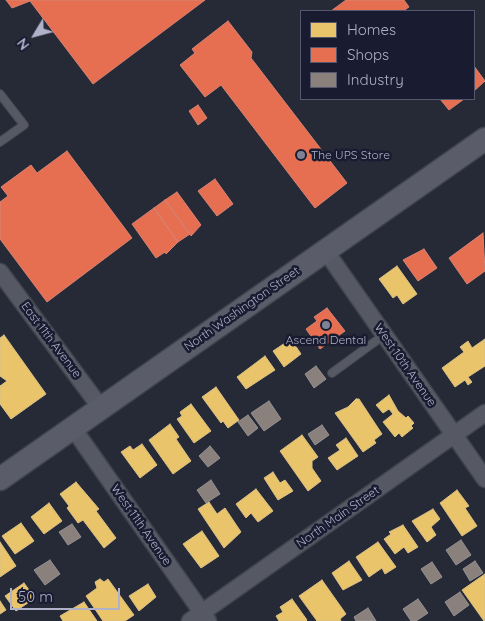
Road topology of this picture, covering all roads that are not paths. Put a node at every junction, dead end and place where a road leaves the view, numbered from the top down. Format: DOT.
graph roads {
  1 [pos="0,94"];
  2 [pos="485,140"];
  3 [pos="0,142"];
  4 [pos="326,250"];
  5 [pos="0,272"];
  6 [pos="384,335"];
  7 [pos="332,373"];
  8 [pos="101,408"];
  9 [pos="485,413"];
  10 [pos="72,428"];
  11 [pos="454,436"];
  12 [pos="0,479"];
  13 [pos="485,479"];
  14 [pos="200,618"];
  1 -- 3 [label="lane"];
  2 -- 4 [label="main road, North Washington Street"];
  4 -- 6 [label="street, West 10th Avenue"];
  4 -- 8 [label="main road, North Washington Street"];
  5 -- 8 [label="street, East 11th Avenue"];
  6 -- 7 [label="lane"];
  6 -- 11 [label="street, West 10th Avenue"];
  8 -- 10 [label="main road, North Washington Street"];
  9 -- 11 [label="street, North Main Street"];
  10 -- 12 [label="main road, North Washington Street"];
  10 -- 14 [label="street, West 11th Avenue"];
  11 -- 13 [label="street, West 10th Avenue"];
  11 -- 14 [label="street, North Main Street"];
}
